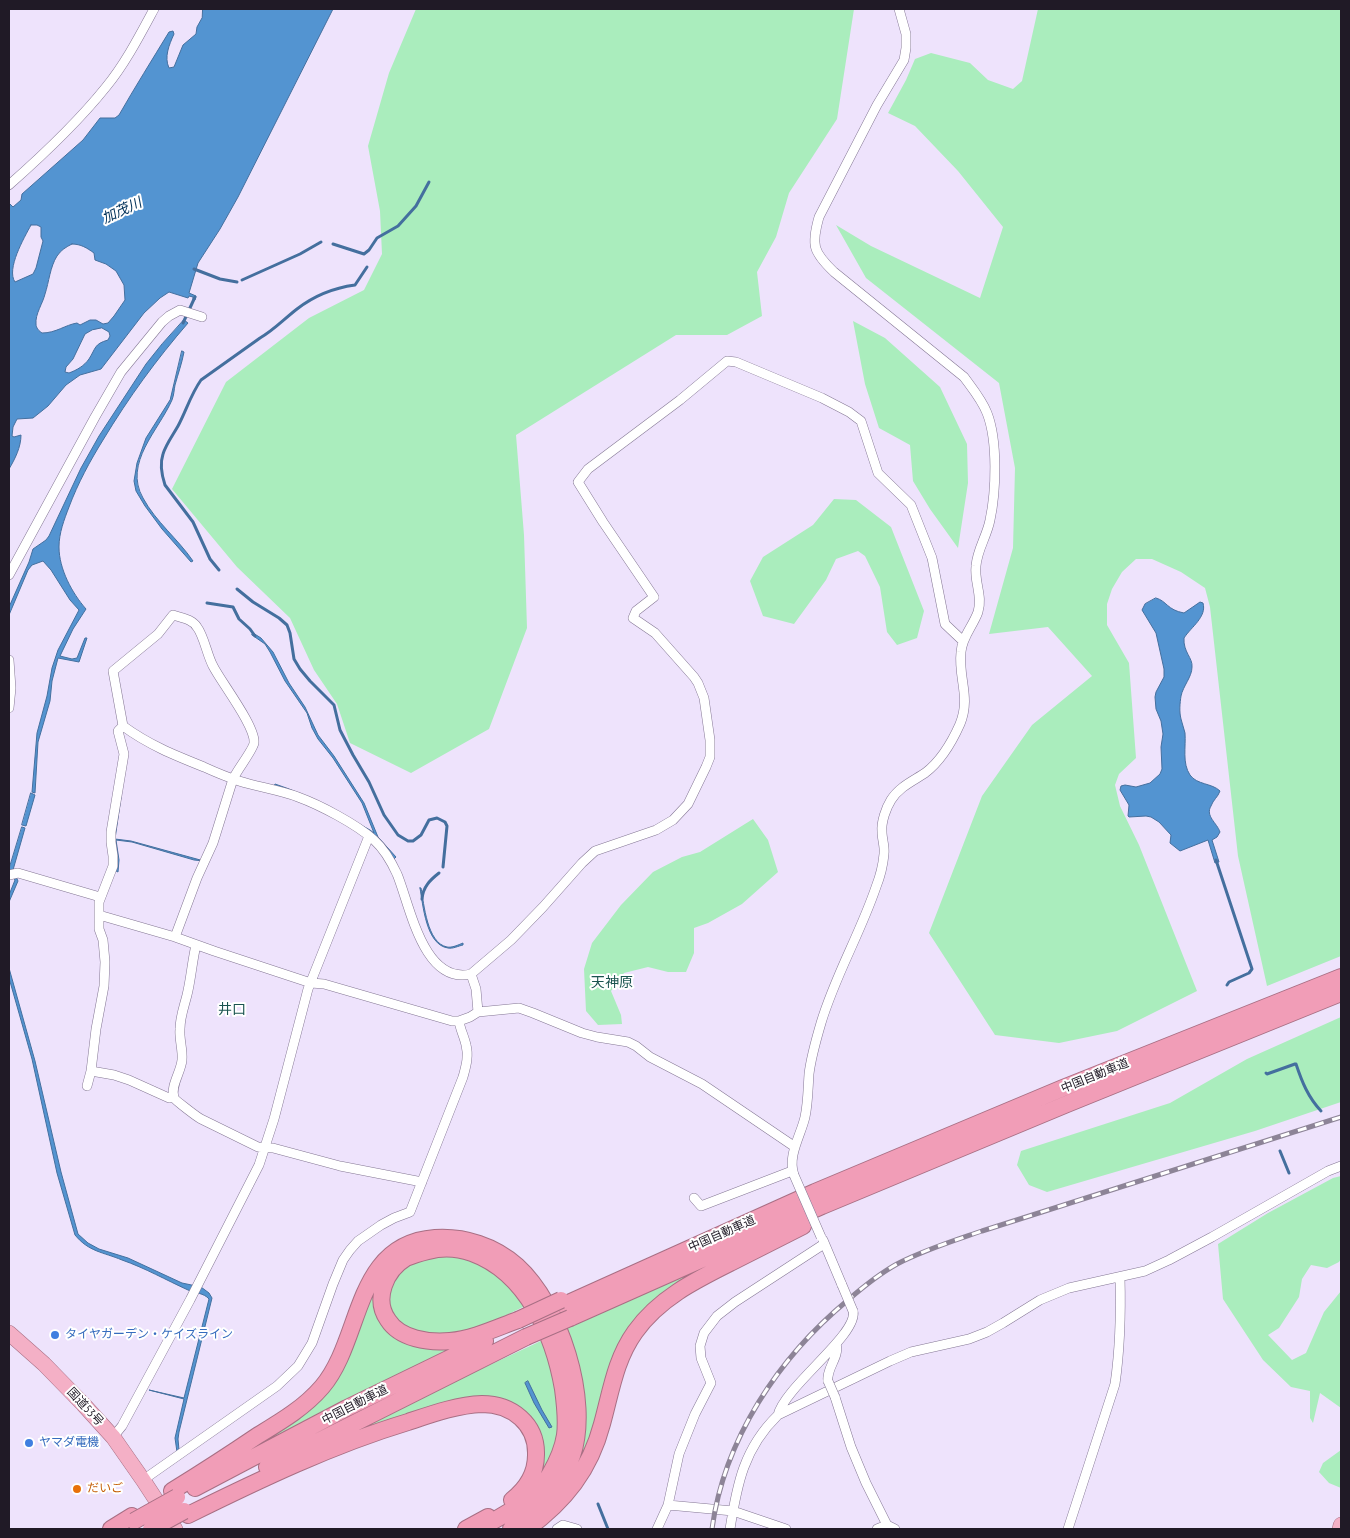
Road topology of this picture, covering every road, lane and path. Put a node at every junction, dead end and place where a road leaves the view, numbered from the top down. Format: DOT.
graph roads {
  1 [pos="154,9"];
  2 [pos="899,9"];
  3 [pos="9,185"];
  4 [pos="202,317"];
  5 [pos="9,575"];
  6 [pos="963,641"];
  7 [pos="9,660"];
  8 [pos="9,708"];
  9 [pos="123,726"];
  10 [pos="233,779"];
  11 [pos="369,836"];
  12 [pos="9,876"];
  13 [pos="100,897"];
  14 [pos="99,915"];
  15 [pos="174,937"];
  16 [pos="196,945"];
  17 [pos="471,974"];
  18 [pos="1341,977"];
  19 [pos="311,983"];
  20 [pos="1341,993"];
  21 [pos="478,1012"];
  22 [pos="459,1021"];
  23 [pos="91,1071"];
  24 [pos="87,1086"];
  25 [pos="174,1097"];
  26 [pos="795,1147"];
  27 [pos="265,1148"];
  28 [pos="920,1165"];
  29 [pos="1341,1166"];
  30 [pos="793,1173"];
  31 [pos="422,1182"];
  32 [pos="694,1198"];
  33 [pos="823,1241"];
  34 [pos="1120,1277"];
  35 [pos="565,1308"];
  36 [pos="522,1327"];
  37 [pos="9,1333"];
  38 [pos="836,1344"];
  39 [pos="778,1415"];
  40 [pos="113,1437"];
  41 [pos="147,1486"];
  42 [pos="180,1504"];
  43 [pos="668,1505"];
  44 [pos="733,1511"];
  45 [pos="490,1515"];
  46 [pos="133,1519"];
  47 [pos="526,1521"];
  48 [pos="1341,1525"];
  49 [pos="891,1527"];
  50 [pos="111,1529"];
  51 [pos="120,1529"];
  52 [pos="151,1529"];
  53 [pos="162,1529"];
  54 [pos="167,1529"];
  55 [pos="176,1529"];
  56 [pos="466,1529"];
  57 [pos="474,1529"];
  58 [pos="479,1529"];
  59 [pos="500,1529"];
  60 [pos="510,1529"];
  61 [pos="557,1529"];
  62 [pos="577,1529"];
  63 [pos="656,1529"];
  64 [pos="730,1529"];
  65 [pos="786,1529"];
  66 [pos="877,1529"];
  67 [pos="1068,1529"];
  68 [pos="1340,1529"];
  1 -- 3 [label="street"];
  2 -- 6 [label="street"];
  4 -- 5 [label="street"];
  6 -- 17 [label="street"];
  6 -- 26 [label="street"];
  7 -- 8 [label="street"];
  9 -- 10 [label="street"];
  9 -- 10 [label="street"];
  9 -- 13 [label="street"];
  10 -- 11 [label="street"];
  10 -- 15 [label="street"];
  11 -- 17 [label="street"];
  11 -- 19 [label="street"];
  12 -- 13 [label="street"];
  13 -- 14 [label="street"];
  14 -- 15 [label="street"];
  14 -- 23 [label="street"];
  15 -- 16 [label="street"];
  16 -- 19 [label="street"];
  16 -- 25 [label="street"];
  17 -- 21 [label="street"];
  18 -- 35 [label="highway, 中国自動車道"];
  19 -- 22 [label="street"];
  19 -- 27 [label="street"];
  20 -- 28 [label="highway, 中国自動車道"];
  21 -- 22 [label="street"];
  21 -- 26 [label="street"];
  22 -- 31 [label="street"];
  23 -- 24 [label="street"];
  23 -- 25 [label="street"];
  25 -- 27 [label="street"];
  26 -- 30 [label="street"];
  27 -- 31 [label="street"];
  27 -- 40 [label="street"];
  28 -- 35 [label="highway, 中国自動車道"];
  28 -- 47 [label="highway"];
  29 -- 34 [label="street"];
  30 -- 32 [label="street"];
  30 -- 33 [label="street, bridge"];
  31 -- 41 [label="street"];
  33 -- 38 [label="street, bridge"];
  33 -- 43 [label="street"];
  34 -- 39 [label="street"];
  34 -- 67 [label="street"];
  35 -- 36 [label="highway, 中国自動車道"];
  36 -- 42 [label="highway, 中国自動車道"];
  36 -- 47 [label="highway"];
  37 -- 40 [label="highway, 国道53号"];
  38 -- 39 [label="street"];
  38 -- 49 [label="street, bridge"];
  39 -- 44 [label="street"];
  40 -- 41 [label="highway, 国道53号"];
  41 -- 54 [label="highway, 国道53号"];
  41 -- 55 [label="highway, 国道53号"];
  42 -- 45 [label="highway"];
  42 -- 46 [label="highway, 中国自動車道, bridge"];
  42 -- 47 [label="highway"];
  42 -- 52 [label="highway, 中国自動車道, bridge"];
  42 -- 53 [label="highway"];
  43 -- 44 [label="street"];
  43 -- 63 [label="street"];
  44 -- 64 [label="street"];
  44 -- 65 [label="street"];
  45 -- 47 [label="highway"];
  45 -- 56 [label="highway"];
  45 -- 57 [label="highway"];
  46 -- 50 [label="highway"];
  46 -- 51 [label="highway, 中国自動車道"];
  47 -- 58 [label="highway"];
  47 -- 59 [label="highway"];
  47 -- 60 [label="highway"];
  48 -- 68 [label="highway"];
  49 -- 66 [label="street"];
  61 -- 62 [label="street"];
}
